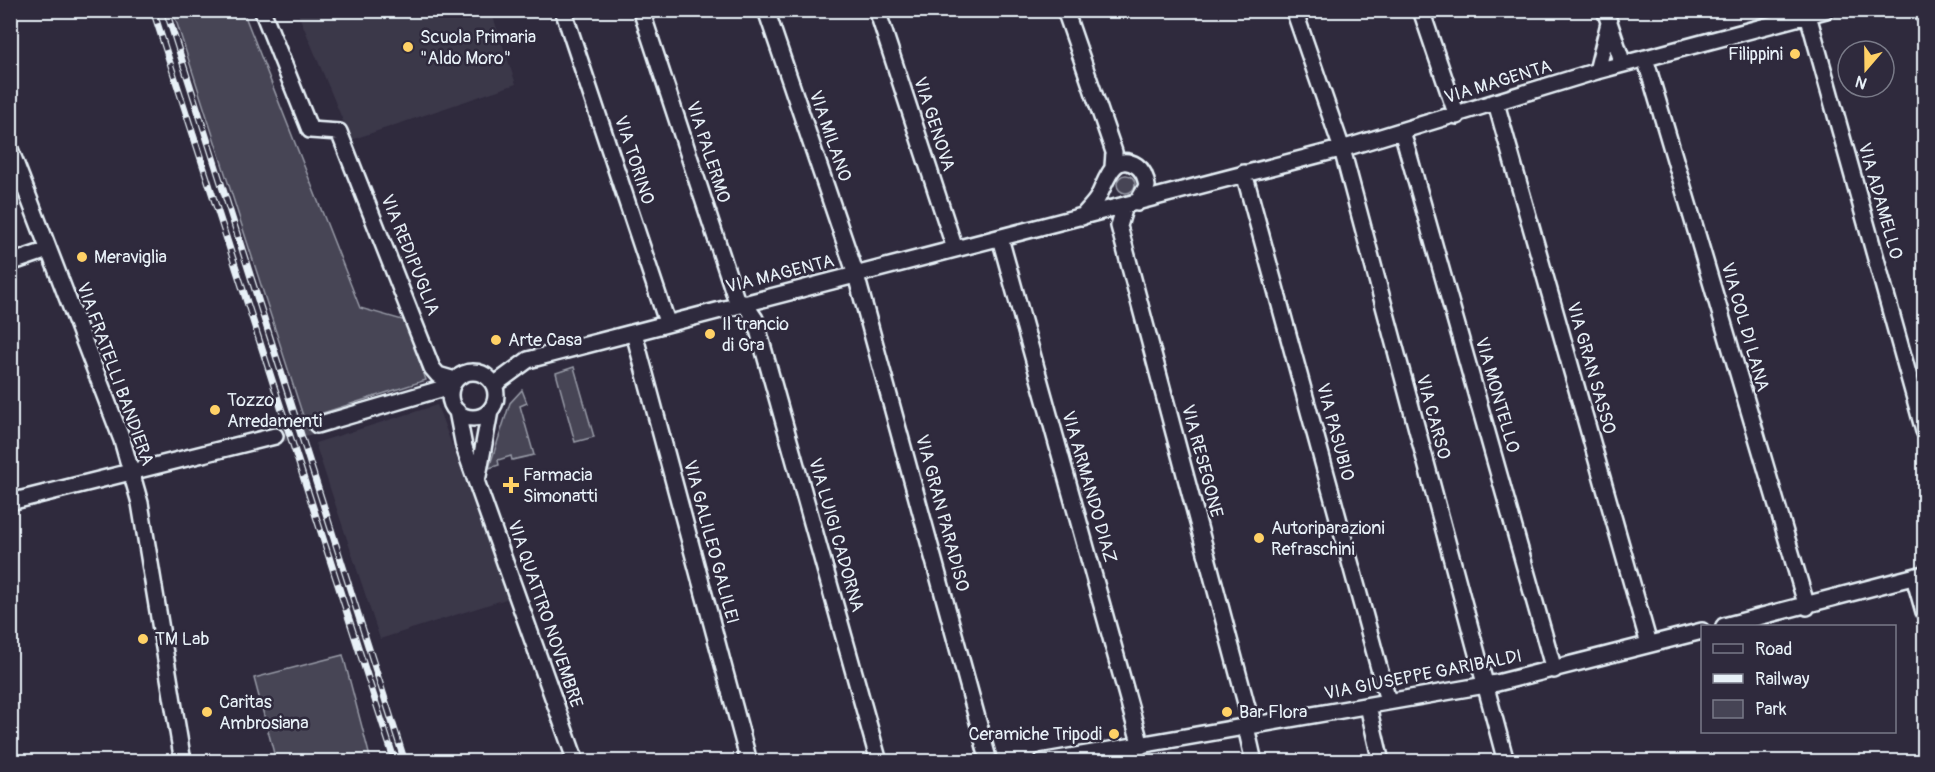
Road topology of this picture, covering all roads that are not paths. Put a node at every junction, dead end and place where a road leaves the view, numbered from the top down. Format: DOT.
graph roads {
  1 [pos="262,10"];
  2 [pos="563,10"];
  3 [pos="641,10"];
  4 [pos="766,10"];
  5 [pos="877,10"];
  6 [pos="1065,10"];
  7 [pos="1294,10"];
  8 [pos="1421,10"];
  9 [pos="1826,10"];
  10 [pos="1923,10"];
  11 [pos="1808,15"];
  12 [pos="1782,16"];
  13 [pos="1924,16"];
  14 [pos="1607,17"];
  15 [pos="1645,58"];
  16 [pos="1623,64"];
  17 [pos="1597,71"];
  18 [pos="1496,103"];
  19 [pos="1457,116"];
  20 [pos="1402,131"];
  21 [pos="10,149"];
  22 [pos="1342,149"];
  23 [pos="1117,161"];
  24 [pos="1244,173"];
  25 [pos="1147,179"];
  26 [pos="1104,183"];
  27 [pos="1181,192"];
  28 [pos="1127,205"];
  29 [pos="1082,217"];
  30 [pos="1000,238"];
  31 [pos="955,249"];
  32 [pos="48,250"];
  33 [pos="10,263"];
  34 [pos="856,274"];
  35 [pos="746,303"];
  36 [pos="667,322"];
  37 [pos="634,333"];
  38 [pos="528,360"];
  39 [pos="476,371"];
  40 [pos="453,383"];
  41 [pos="494,385"];
  42 [pos="421,397"];
  43 [pos="454,408"];
  44 [pos="490,411"];
  45 [pos="317,425"];
  46 [pos="1924,431"];
  47 [pos="275,436"];
  48 [pos="131,471"];
  49 [pos="477,479"];
  50 [pos="12,503"];
  51 [pos="1919,575"];
  52 [pos="1807,607"];
  53 [pos="1924,612"];
  54 [pos="1732,625"];
  55 [pos="1701,632"];
  56 [pos="1649,644"];
  57 [pos="1554,670"];
  58 [pos="1485,690"];
  59 [pos="1388,701"];
  60 [pos="1368,706"];
  61 [pos="1249,726"];
  62 [pos="1141,746"];
  63 [pos="1081,758"];
  64 [pos="183,762"];
  65 [pos="576,762"];
  66 [pos="749,762"];
  67 [pos="879,762"];
  68 [pos="990,762"];
  69 [pos="1041,762"];
  70 [pos="1254,762"];
  71 [pos="1381,762"];
  72 [pos="1506,762"];
  1 -- 40 [label="street, VIA REDIPUGLIA"];
  2 -- 36 [label="street, VIA TORINO"];
  3 -- 35 [label="street, VIA PALERMO"];
  4 -- 34 [label="street, VIA MILANO"];
  5 -- 31 [label="street, VIA GENOVA"];
  6 -- 23 [label="street"];
  7 -- 22 [label="street, VIA CARSO"];
  8 -- 19 [label="street"];
  9 -- 11 [label="street, VIA MAGENTA"];
  10 -- 13 [label="street"];
  11 -- 12 [label="street, VIA MAGENTA"];
  11 -- 46 [label="street, VIA ADAMELLO"];
  12 -- 15 [label="street, VIA MAGENTA"];
  14 -- 16 [label="street"];
  14 -- 17 [label="street"];
  15 -- 16 [label="street, VIA MAGENTA"];
  15 -- 52 [label="street, VIA COL DI LANA"];
  16 -- 17 [label="street, VIA MAGENTA"];
  17 -- 18 [label="street, VIA MAGENTA"];
  18 -- 19 [label="street, VIA MAGENTA"];
  18 -- 56 [label="street, VIA GRAN SASSO"];
  19 -- 20 [label="street, VIA MAGENTA"];
  20 -- 22 [label="street, VIA MAGENTA"];
  20 -- 57 [label="street, VIA MONTELLO"];
  21 -- 32 [label="street, VIA FRATELLI BANDIERA"];
  22 -- 24 [label="street, VIA MAGENTA"];
  22 -- 58 [label="street, VIA CARSO"];
  23 -- 25 [label="street"];
  23 -- 26 [label="street"];
  24 -- 27 [label="street, VIA MAGENTA"];
  24 -- 59 [label="street, VIA PASUBIO"];
  25 -- 27 [label="street"];
  25 -- 28 [label="street"];
  26 -- 28 [label="street"];
  26 -- 29 [label="street"];
  27 -- 28 [label="street, VIA MAGENTA"];
  28 -- 29 [label="street, VIA MAGENTA"];
  28 -- 61 [label="street, VIA RESEGONE"];
  29 -- 30 [label="street, VIA MAGENTA"];
  30 -- 31 [label="street, VIA MAGENTA"];
  30 -- 62 [label="street, VIA ARMANDO DIAZ"];
  31 -- 34 [label="street, VIA MAGENTA"];
  32 -- 33 [label="street"];
  32 -- 48 [label="street, VIA FRATELLI BANDIERA"];
  34 -- 35 [label="street, VIA MAGENTA"];
  34 -- 68 [label="street, VIA GRAN PARADISO"];
  35 -- 36 [label="street, VIA MAGENTA"];
  35 -- 67 [label="street, VIA LUIGI CADORNA"];
  36 -- 37 [label="street, VIA MAGENTA"];
  37 -- 38 [label="street, VIA MAGENTA"];
  37 -- 66 [label="street, VIA GALILEO GALILEI"];
  38 -- 39 [label="street"];
  38 -- 41 [label="street, VIA MAGENTA"];
  39 -- 40 [label="street"];
  39 -- 41 [label="street"];
  40 -- 42 [label="street"];
  40 -- 43 [label="street"];
  41 -- 44 [label="street"];
  42 -- 43 [label="street"];
  42 -- 45 [label="street"];
  43 -- 44 [label="street"];
  43 -- 49 [label="street, VIA QUATTRO NOVEMBRE"];
  44 -- 49 [label="street, VIA QUATTRO NOVEMBRE"];
  47 -- 48 [label="street"];
  48 -- 50 [label="street"];
  48 -- 64 [label="street, VIA FRATELLI BANDIERA"];
  49 -- 65 [label="street, VIA QUATTRO NOVEMBRE"];
  51 -- 52 [label="street"];
  51 -- 53 [label="street"];
  52 -- 54 [label="street"];
  55 -- 56 [label="street, VIA GIUSEPPE GARIBALDI"];
  56 -- 57 [label="street, VIA GIUSEPPE GARIBALDI"];
  57 -- 58 [label="street, VIA GIUSEPPE GARIBALDI"];
  58 -- 59 [label="street, VIA GIUSEPPE GARIBALDI"];
  58 -- 72 [label="street, VIA CARSO"];
  59 -- 60 [label="street, VIA GIUSEPPE GARIBALDI"];
  60 -- 61 [label="street, VIA GIUSEPPE GARIBALDI"];
  60 -- 71 [label="street"];
  61 -- 62 [label="street, VIA GIUSEPPE GARIBALDI"];
  61 -- 70 [label="street, VIA RESEGONE"];
  62 -- 63 [label="street, VIA GIUSEPPE GARIBALDI"];
  63 -- 69 [label="street, VIA GIUSEPPE GARIBALDI"];
}
